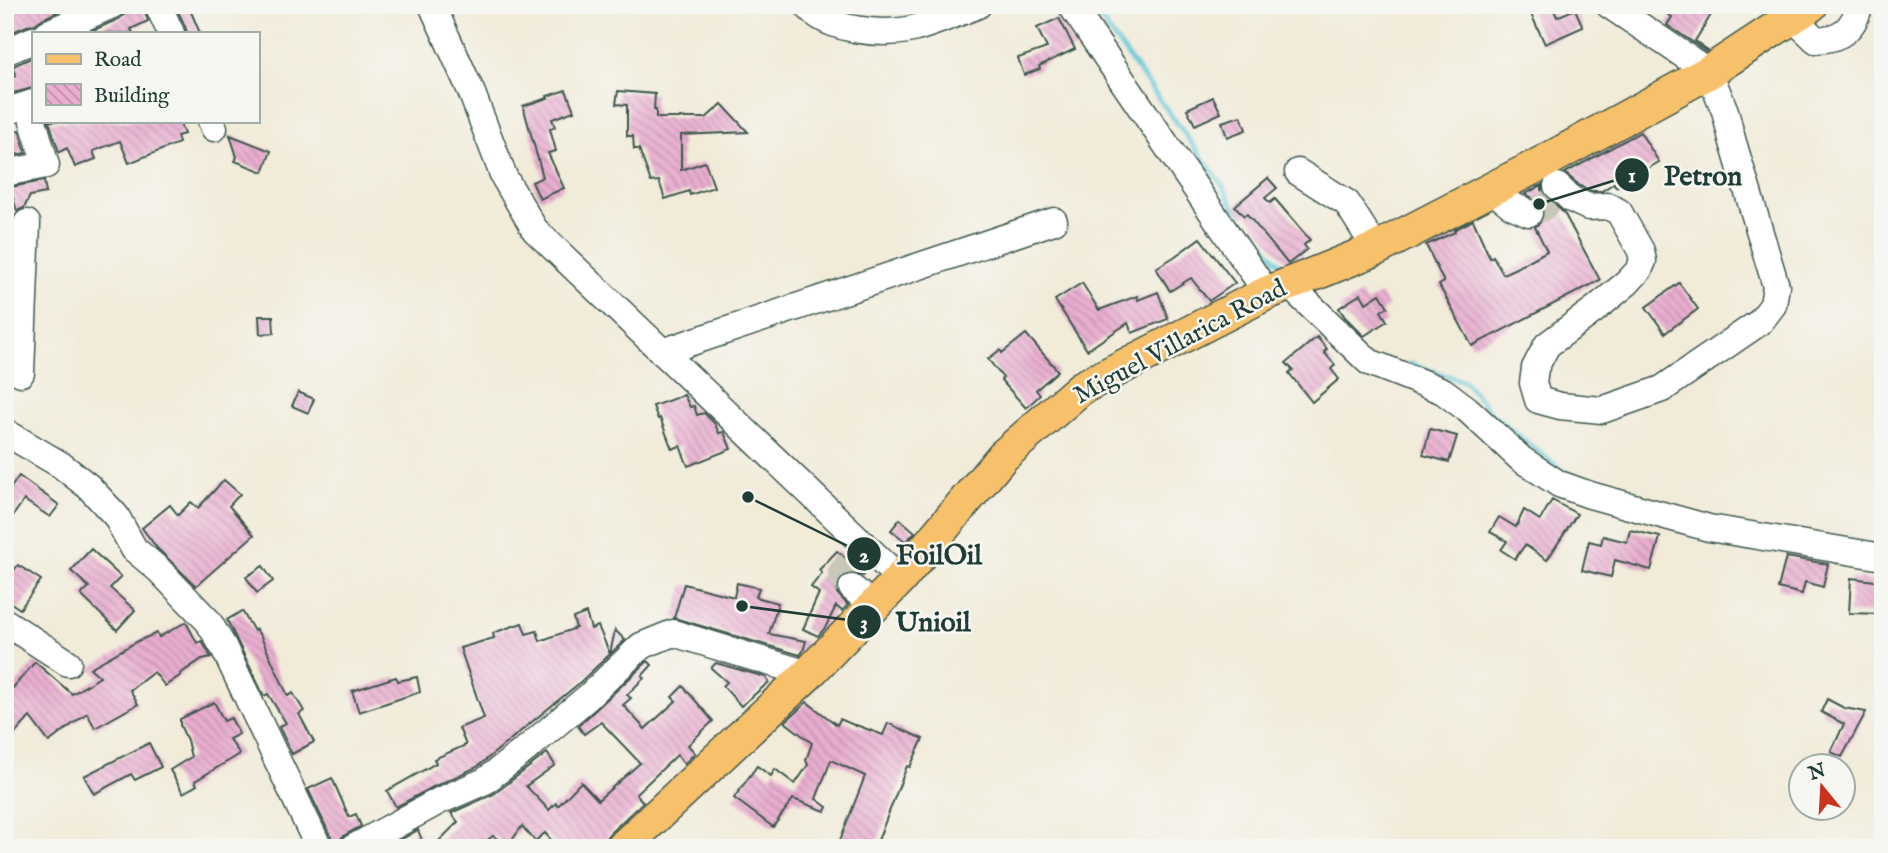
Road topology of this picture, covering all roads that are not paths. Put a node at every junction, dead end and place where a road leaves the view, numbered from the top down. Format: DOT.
graph roads {
  1 [pos="112,5"];
  2 [pos="158,5"];
  3 [pos="432,5"];
  4 [pos="807,5"];
  5 [pos="978,5"];
  6 [pos="1071,5"];
  7 [pos="1609,5"];
  8 [pos="1860,5"];
  9 [pos="1802,12"];
  10 [pos="50,32"];
  11 [pos="171,32"];
  12 [pos="32,40"];
  13 [pos="5,52"];
  14 [pos="1709,72"];
  15 [pos="27,112"];
  16 [pos="1298,172"];
  17 [pos="5,173"];
  18 [pos="1551,183"];
  19 [pos="1490,189"];
  20 [pos="1529,213"];
  21 [pos="1054,221"];
  22 [pos="27,223"];
  23 [pos="1376,249"];
  24 [pos="1278,288"];
  25 [pos="14,300"];
  26 [pos="662,352"];
  27 [pos="22,373"];
  28 [pos="5,432"];
  29 [pos="1883,557"];
  30 [pos="860,576"];
  31 [pos="900,579"];
  32 [pos="5,622"];
  33 [pos="68,663"];
  34 [pos="808,674"];
  35 [pos="319,848"];
  36 [pos="353,848"];
  37 [pos="622,848"];
  1 -- 10 [label="street"];
  2 -- 11 [label="street"];
  3 -- 26 [label="street"];
  4 -- 5 [label="street"];
  6 -- 24 [label="street"];
  7 -- 14 [label="street"];
  8 -- 9 [label="street"];
  9 -- 14 [label="main road, Miguel Villarica Road"];
  12 -- 13 [label="street"];
  14 -- 18 [label="main road, Miguel Villarica Road"];
  14 -- 18 [label="street"];
  15 -- 17 [label="street"];
  16 -- 23 [label="street"];
  18 -- 19 [label="main road, Miguel Villarica Road"];
  19 -- 20 [label="street"];
  19 -- 23 [label="main road, Miguel Villarica Road"];
  21 -- 26 [label="street"];
  22 -- 25 [label="street"];
  23 -- 24 [label="main road, Miguel Villarica Road"];
  24 -- 29 [label="street"];
  24 -- 31 [label="main road, Miguel Villarica Road"];
  25 -- 27 [label="street"];
  26 -- 30 [label="street"];
  28 -- 35 [label="street"];
  30 -- 31 [label="main road, Miguel Villarica Road"];
  30 -- 31 [label="street"];
  30 -- 34 [label="main road, Miguel Villarica Road"];
  32 -- 33 [label="street"];
  34 -- 36 [label="street"];
  34 -- 37 [label="main road, Miguel Villarica Road"];
}
